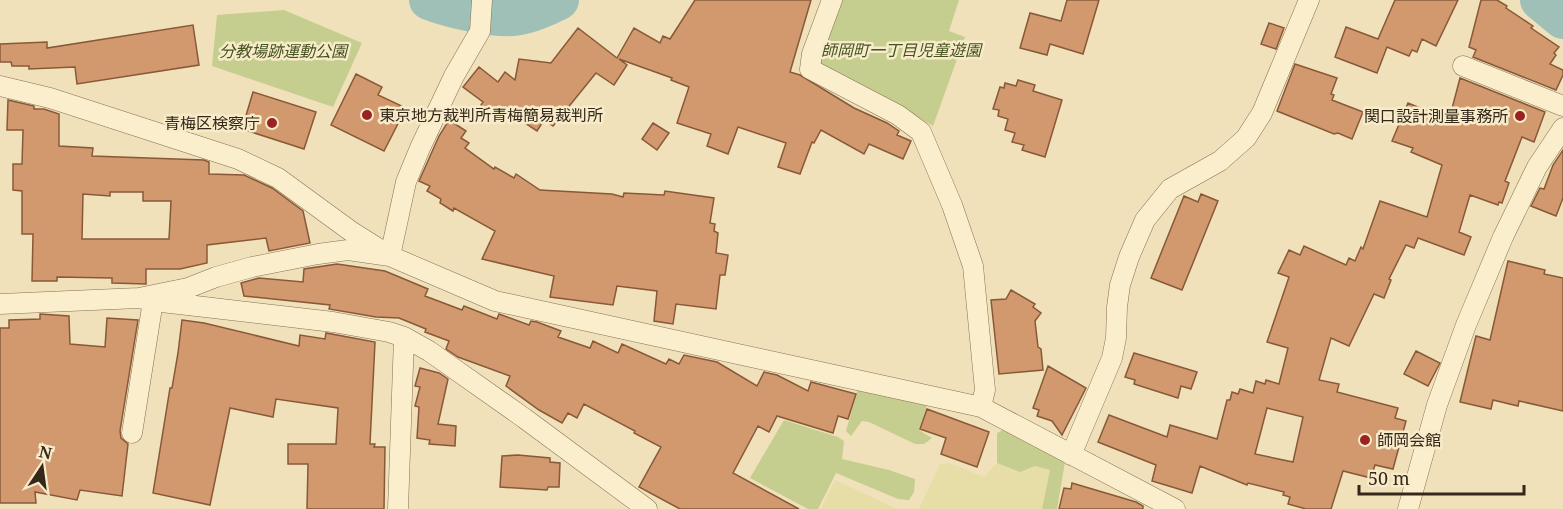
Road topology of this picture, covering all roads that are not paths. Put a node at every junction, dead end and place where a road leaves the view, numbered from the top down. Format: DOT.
graph roads {
  1 [pos="482,0"];
  2 [pos="832,0"];
  3 [pos="1309,0"];
  4 [pos="1463,66"];
  5 [pos="0,86"];
  6 [pos="1563,106"];
  7 [pos="1563,128"];
  8 [pos="390,256"];
  9 [pos="146,300"];
  10 [pos="0,304"];
  11 [pos="404,337"];
  12 [pos="981,407"];
  13 [pos="132,434"];
  14 [pos="1071,455"];
  15 [pos="398,509"];
  16 [pos="647,509"];
  17 [pos="1175,509"];
  18 [pos="1408,509"];
  1 -- 8 [label="street"];
  2 -- 12 [label="street"];
  3 -- 14 [label="street"];
  4 -- 6 [label="street"];
  5 -- 8 [label="street"];
  7 -- 18 [label="street"];
  8 -- 9 [label="street"];
  8 -- 12 [label="street"];
  9 -- 10 [label="street"];
  9 -- 11 [label="street"];
  9 -- 13 [label="street"];
  11 -- 15 [label="street"];
  11 -- 16 [label="street"];
  12 -- 14 [label="street"];
  14 -- 17 [label="street"];
}
